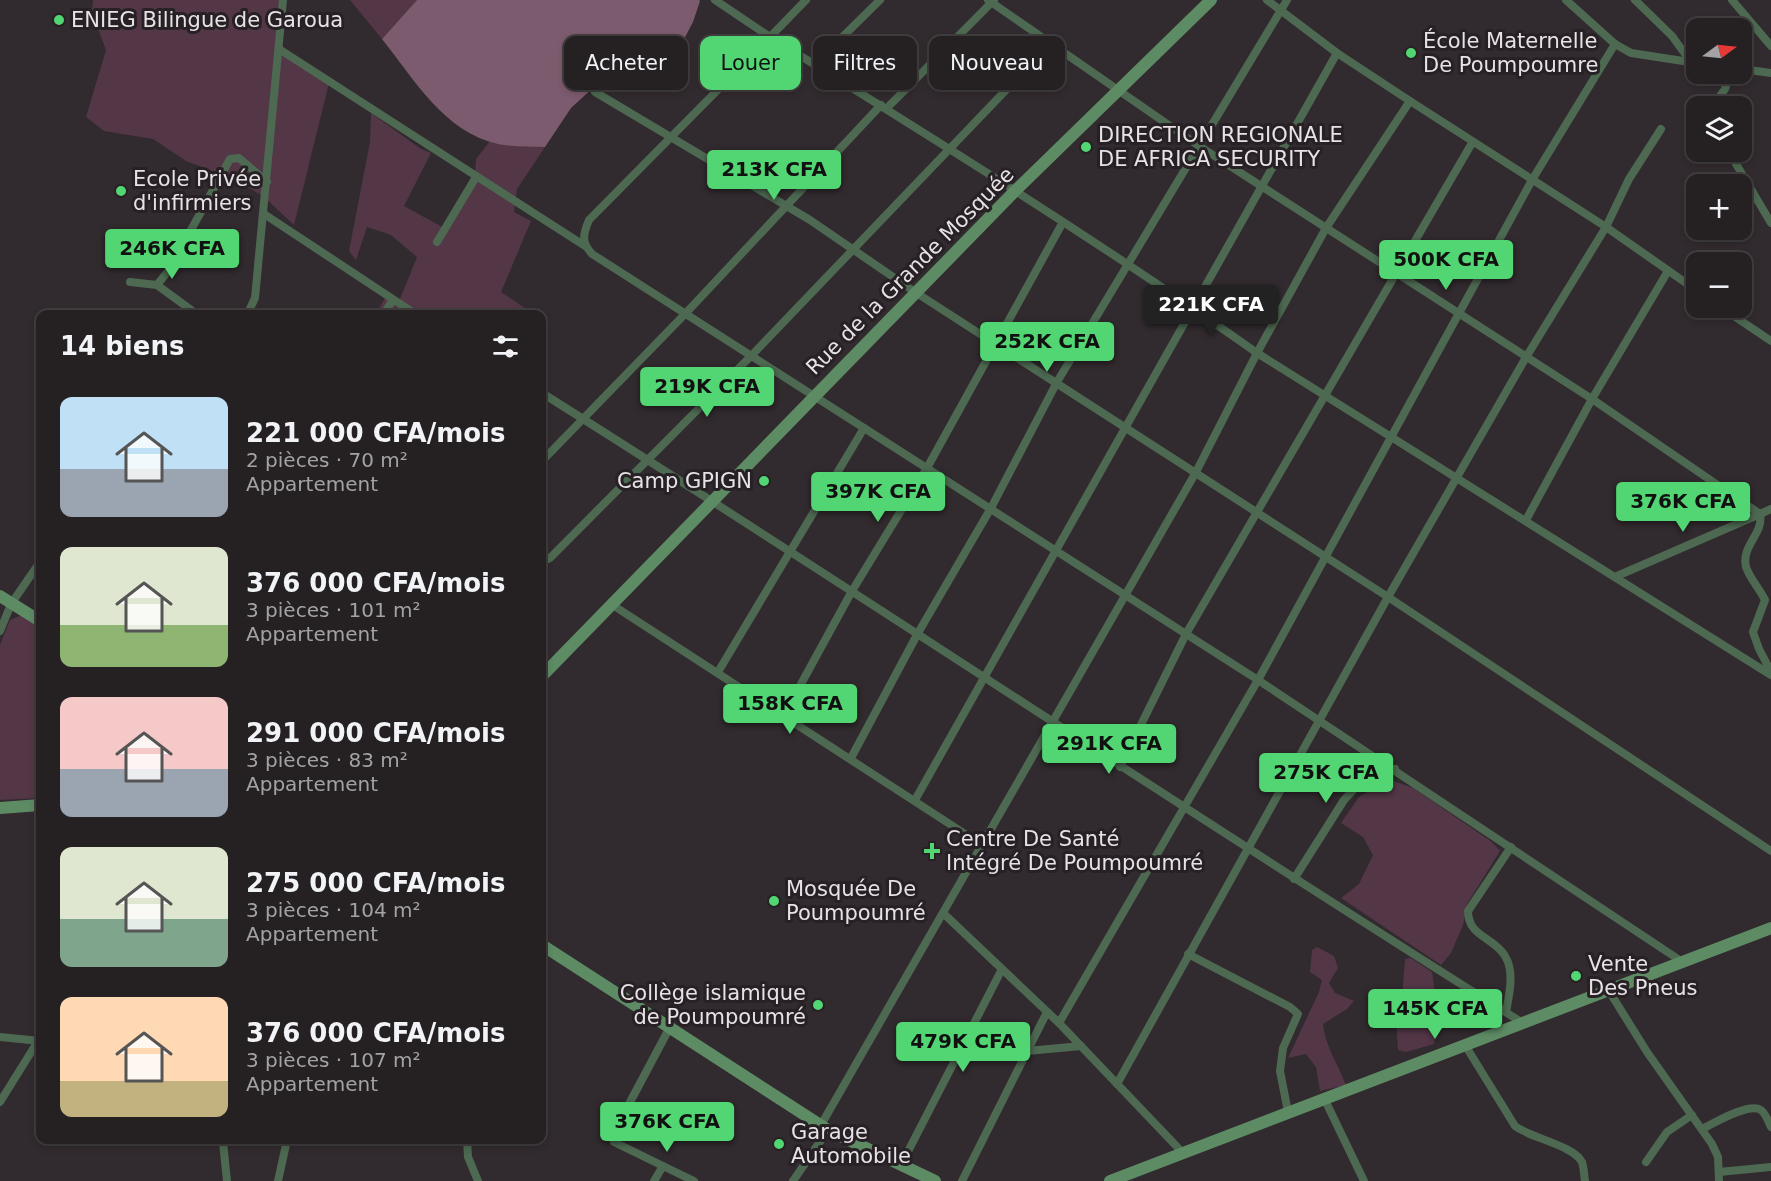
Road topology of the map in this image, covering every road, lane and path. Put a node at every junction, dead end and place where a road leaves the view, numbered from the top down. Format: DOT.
graph roads {
  1 [pos="284,0"];
  2 [pos="714,0"];
  3 [pos="806,0"];
  4 [pos="879,0"];
  5 [pos="1211,0"];
  6 [pos="1267,0"];
  7 [pos="1287,0"];
  8 [pos="1566,0"];
  9 [pos="1635,0"];
  10 [pos="1732,0"];
  11 [pos="991,1"];
  12 [pos="1282,10"];
  13 [pos="1768,34"];
  14 [pos="768,36"];
  15 [pos="771,36"];
  16 [pos="843,36"];
  17 [pos="1041,36"];
  18 [pos="1615,44"];
  19 [pos="1771,46"];
  20 [pos="279,49"];
  21 [pos="1065,53"];
  22 [pos="1336,53"];
  23 [pos="1686,53"];
  24 [pos="1686,61"];
  25 [pos="1752,70"];
  26 [pos="1771,73"];
  27 [pos="716,90"];
  28 [pos="857,90"];
  29 [pos="1006,90"];
  30 [pos="1119,90"];
  31 [pos="595,92"];
  32 [pos="1410,101"];
  33 [pos="884,107"];
  34 [pos="1661,129"];
  35 [pos="669,136"];
  36 [pos="1472,143"];
  37 [pos="1199,146"];
  38 [pos="950,148"];
  39 [pos="1735,162"];
  40 [pos="476,177"];
  41 [pos="1532,180"];
  42 [pos="267,182"];
  43 [pos="1261,186"];
  44 [pos="1016,191"];
  45 [pos="787,206"];
  46 [pos="264,214"];
  47 [pos="1063,222"];
  48 [pos="1771,223"];
  49 [pos="1606,227"];
  50 [pos="1326,228"];
  51 [pos="438,242"];
  52 [pos="585,246"];
  53 [pos="853,249"];
  54 [pos="1127,264"];
  55 [pos="1668,271"];
  56 [pos="1395,273"];
  57 [pos="130,282"];
  58 [pos="1686,283"];
  59 [pos="157,285"];
  60 [pos="915,292"];
  61 [pos="393,300"];
  62 [pos="1193,307"];
  63 [pos="191,310"];
  64 [pos="252,310"];
  65 [pos="386,310"];
  66 [pos="409,310"];
  67 [pos="685,314"];
  68 [pos="1460,315"];
  69 [pos="1737,318"];
  70 [pos="1771,340"];
  71 [pos="994,344"];
  72 [pos="1257,352"];
  73 [pos="751,356"];
  74 [pos="1525,359"];
  75 [pos="1057,382"];
  76 [pos="1324,394"];
  77 [pos="546,396"];
  78 [pos="814,396"];
  79 [pos="1592,399"];
  80 [pos="583,420"];
  81 [pos="1125,427"];
  82 [pos="864,428"];
  83 [pos="1393,436"];
  84 [pos="546,457"];
  85 [pos="646,459"];
  86 [pos="927,468"];
  87 [pos="1196,472"];
  88 [pos="1459,477"];
  89 [pos="713,501"];
  90 [pos="991,508"];
  91 [pos="1771,509"];
  92 [pos="1257,512"];
  93 [pos="1760,514"];
  94 [pos="1526,520"];
  95 [pos="1056,550"];
  96 [pos="792,551"];
  97 [pos="1326,556"];
  98 [pos="546,560"];
  99 [pos="36,568"];
  100 [pos="1617,576"];
  101 [pos="852,591"];
  102 [pos="1126,595"];
  103 [pos="0,596"];
  104 [pos="1388,597"];
  105 [pos="11,604"];
  106 [pos="611,604"];
  107 [pos="36,619"];
  108 [pos="0,631"];
  109 [pos="918,633"];
  110 [pos="1186,634"];
  111 [pos="546,672"];
  112 [pos="718,672"];
  113 [pos="1771,673"];
  114 [pos="985,676"];
  115 [pos="1258,680"];
  116 [pos="784,715"];
  117 [pos="1052,722"];
  118 [pos="1320,723"];
  119 [pos="851,758"];
  120 [pos="1120,767"];
  121 [pos="1395,769"];
  122 [pos="915,800"];
  123 [pos="36,805"];
  124 [pos="1183,807"];
  125 [pos="0,808"];
  126 [pos="982,845"];
  127 [pos="1511,847"];
  128 [pos="1246,849"];
  129 [pos="1771,851"];
  130 [pos="1294,879"];
  131 [pos="943,913"];
  132 [pos="1769,933"];
  133 [pos="546,948"];
  134 [pos="1188,954"];
  135 [pos="1684,963"];
  136 [pos="1002,969"];
  137 [pos="1609,991"];
  138 [pos="1047,1012"];
  139 [pos="1506,1012"];
  140 [pos="1059,1023"];
  141 [pos="1523,1023"];
  142 [pos="670,1027"];
  143 [pos="0,1037"];
  144 [pos="36,1041"];
  145 [pos="1465,1045"];
  146 [pos="36,1046"];
  147 [pos="1081,1046"];
  148 [pos="1027,1051"];
  149 [pos="1117,1084"];
  150 [pos="1324,1098"];
  151 [pos="0,1102"];
  152 [pos="1288,1112"];
  153 [pos="1692,1115"];
  154 [pos="1771,1127"];
  155 [pos="824,1128"];
  156 [pos="1702,1129"];
  157 [pos="223,1144"];
  158 [pos="286,1144"];
  159 [pos="467,1144"];
  160 [pos="1182,1152"];
  161 [pos="1646,1162"];
  162 [pos="901,1165"];
  163 [pos="663,1166"];
  164 [pos="1771,1167"];
  165 [pos="1131,1177"];
  166 [pos="1719,1177"];
  167 [pos="227,1181"];
  168 [pos="278,1181"];
  169 [pos="478,1181"];
  170 [pos="654,1181"];
  171 [pos="694,1181"];
  172 [pos="793,1181"];
  173 [pos="935,1181"];
  174 [pos="962,1181"];
  175 [pos="1110,1181"];
  176 [pos="1364,1181"];
  177 [pos="1585,1181"];
  1 -- 20 [label="street"];
  2 -- 14 [label="street"];
  3 -- 15 [label="street"];
  4 -- 16 [label="street"];
  5 -- 30 [label="street, Rue de la Grande Mosquée"];
  6 -- 12 [label="street"];
  7 -- 12 [label="street"];
  8 -- 18 [label="street"];
  9 -- 23 [label="street"];
  10 -- 13 [label="street"];
  11 -- 17 [label="street"];
  11 -- 33 [label="street"];
  12 -- 22 [label="street"];
  12 -- 37 [label="street"];
  13 -- 19 [label="street"];
  18 -- 24 [label="street"];
  18 -- 41 [label="street"];
  20 -- 40 [label="street"];
  20 -- 42 [label="street"];
  21 -- 30 [label="street"];
  22 -- 32 [label="street"];
  22 -- 43 [label="street"];
  25 -- 26 [label="street"];
  27 -- 35 [label="street"];
  28 -- 33 [label="street"];
  29 -- 38 [label="street"];
  30 -- 37 [label="street"];
  30 -- 44 [label="street, Rue de la Grande Mosquée"];
  31 -- 35 [label="street"];
  32 -- 36 [label="street"];
  32 -- 50 [label="street"];
  33 -- 38 [label="street"];
  33 -- 45 [label="street"];
  34 -- 49 [label="street"];
  35 -- 45 [label="street"];
  35 -- 52 [label="street"];
  36 -- 41 [label="street"];
  36 -- 56 [label="street"];
  37 -- 43 [label="street"];
  37 -- 54 [label="street"];
  38 -- 44 [label="street"];
  38 -- 53 [label="street"];
  39 -- 48 [label="street"];
  40 -- 51 [label="street"];
  40 -- 52 [label="street"];
  41 -- 49 [label="street"];
  41 -- 68 [label="street"];
  42 -- 46 [label="street"];
  42 -- 59 [label="street"];
  43 -- 50 [label="street"];
  43 -- 62 [label="street"];
  44 -- 47 [label="street"];
  44 -- 60 [label="street, Rue de la Grande Mosquée"];
  45 -- 53 [label="street"];
  45 -- 67 [label="street"];
  46 -- 61 [label="street"];
  46 -- 64 [label="street"];
  47 -- 54 [label="street"];
  47 -- 71 [label="street"];
  49 -- 55 [label="street"];
  49 -- 74 [label="street"];
  50 -- 56 [label="street"];
  50 -- 72 [label="street"];
  52 -- 67 [label="street"];
  53 -- 60 [label="street"];
  53 -- 73 [label="street"];
  54 -- 62 [label="street"];
  54 -- 75 [label="street"];
  55 -- 58 [label="street"];
  55 -- 79 [label="street"];
  56 -- 68 [label="street"];
  56 -- 76 [label="street"];
  57 -- 59 [label="street"];
  59 -- 63 [label="street"];
  60 -- 71 [label="street"];
  60 -- 78 [label="street, Rue de la Grande Mosquée"];
  61 -- 65 [label="street"];
  61 -- 66 [label="street"];
  62 -- 72 [label="street"];
  62 -- 81 [label="street"];
  67 -- 73 [label="street"];
  67 -- 80 [label="street"];
  68 -- 74 [label="street"];
  68 -- 83 [label="street"];
  69 -- 70 [label="street"];
  71 -- 75 [label="street"];
  71 -- 86 [label="street"];
  72 -- 76 [label="street"];
  72 -- 87 [label="street"];
  73 -- 78 [label="street"];
  73 -- 85 [label="street"];
  74 -- 79 [label="street"];
  74 -- 88 [label="street"];
  75 -- 81 [label="street"];
  75 -- 90 [label="street"];
  76 -- 83 [label="street"];
  76 -- 92 [label="street"];
  77 -- 80 [label="street"];
  78 -- 82 [label="street"];
  78 -- 89 [label="street, Rue de la Grande Mosquée"];
  79 -- 93 [label="street"];
  79 -- 94 [label="street"];
  80 -- 84 [label="street"];
  80 -- 85 [label="street"];
  81 -- 87 [label="street"];
  81 -- 95 [label="street"];
  82 -- 86 [label="street"];
  82 -- 96 [label="street"];
  83 -- 88 [label="street"];
  83 -- 97 [label="street"];
  85 -- 89 [label="street"];
  85 -- 98 [label="street"];
  86 -- 90 [label="street"];
  86 -- 101 [label="street"];
  87 -- 92 [label="street"];
  87 -- 102 [label="street"];
  88 -- 94 [label="street"];
  88 -- 104 [label="street"];
  89 -- 96 [label="street"];
  89 -- 106 [label="street, Rue de la Grande Mosquée"];
  90 -- 95 [label="street"];
  90 -- 109 [label="street"];
  91 -- 93 [label="street"];
  92 -- 97 [label="street"];
  92 -- 110 [label="street"];
  93 -- 100 [label="street"];
  93 -- 113 [label="street"];
  94 -- 100 [label="street"];
  95 -- 102 [label="street"];
  95 -- 114 [label="street"];
  96 -- 101 [label="street"];
  96 -- 112 [label="street"];
  97 -- 104 [label="street"];
  97 -- 115 [label="street"];
  99 -- 105 [label="street"];
  100 -- 113 [label="street"];
  101 -- 109 [label="street"];
  101 -- 116 [label="street"];
  102 -- 110 [label="street"];
  102 -- 117 [label="street"];
  103 -- 105 [label="street"];
  104 -- 118 [label="street"];
  104 -- 129 [label="street"];
  105 -- 107 [label="street"];
  105 -- 108 [label="street"];
  106 -- 111 [label="street, Rue de la Grande Mosquée"];
  106 -- 112 [label="street"];
  109 -- 114 [label="street"];
  109 -- 119 [label="street"];
  110 -- 115 [label="street"];
  110 -- 120 [label="street"];
  112 -- 116 [label="street"];
  114 -- 117 [label="street"];
  114 -- 122 [label="street"];
  115 -- 118 [label="street"];
  115 -- 124 [label="street"];
  116 -- 119 [label="street"];
  117 -- 120 [label="street"];
  117 -- 126 [label="street"];
  118 -- 121 [label="street"];
  118 -- 128 [label="street"];
  119 -- 122 [label="street"];
  120 -- 124 [label="street"];
  121 -- 127 [label="street"];
  121 -- 130 [label="street"];
  122 -- 126 [label="street"];
  123 -- 125 [label="street"];
  124 -- 128 [label="street"];
  124 -- 140 [label="street"];
  126 -- 131 [label="street"];
  127 -- 135 [label="street"];
  127 -- 139 [label="street"];
  128 -- 130 [label="street"];
  128 -- 134 [label="street"];
  130 -- 139 [label="street"];
  131 -- 136 [label="street"];
  131 -- 155 [label="street"];
  132 -- 135 [label="street"];
  133 -- 142 [label="street"];
  134 -- 149 [label="street"];
  134 -- 152 [label="street"];
  135 -- 137 [label="street"];
  136 -- 138 [label="street"];
  136 -- 162 [label="street"];
  137 -- 141 [label="street"];
  137 -- 153 [label="street"];
  138 -- 140 [label="street"];
  138 -- 148 [label="street"];
  139 -- 141 [label="street"];
  140 -- 147 [label="street"];
  141 -- 145 [label="street"];
  142 -- 155 [label="street"];
  142 -- 163 [label="street"];
  143 -- 144 [label="street"];
  145 -- 150 [label="street"];
  145 -- 177 [label="street"];
  146 -- 151 [label="street"];
  147 -- 148 [label="street"];
  147 -- 149 [label="street"];
  148 -- 174 [label="street"];
  149 -- 160 [label="street"];
  150 -- 152 [label="street"];
  150 -- 176 [label="street"];
  152 -- 160 [label="street"];
  153 -- 156 [label="street"];
  153 -- 161 [label="street"];
  154 -- 156 [label="street"];
  155 -- 162 [label="street"];
  155 -- 172 [label="street"];
  156 -- 166 [label="street"];
  157 -- 167 [label="street"];
  158 -- 168 [label="street"];
  159 -- 169 [label="street"];
  160 -- 165 [label="street"];
  162 -- 173 [label="street"];
  163 -- 170 [label="street"];
  163 -- 171 [label="street"];
  164 -- 166 [label="street"];
  165 -- 175 [label="street"];
}
